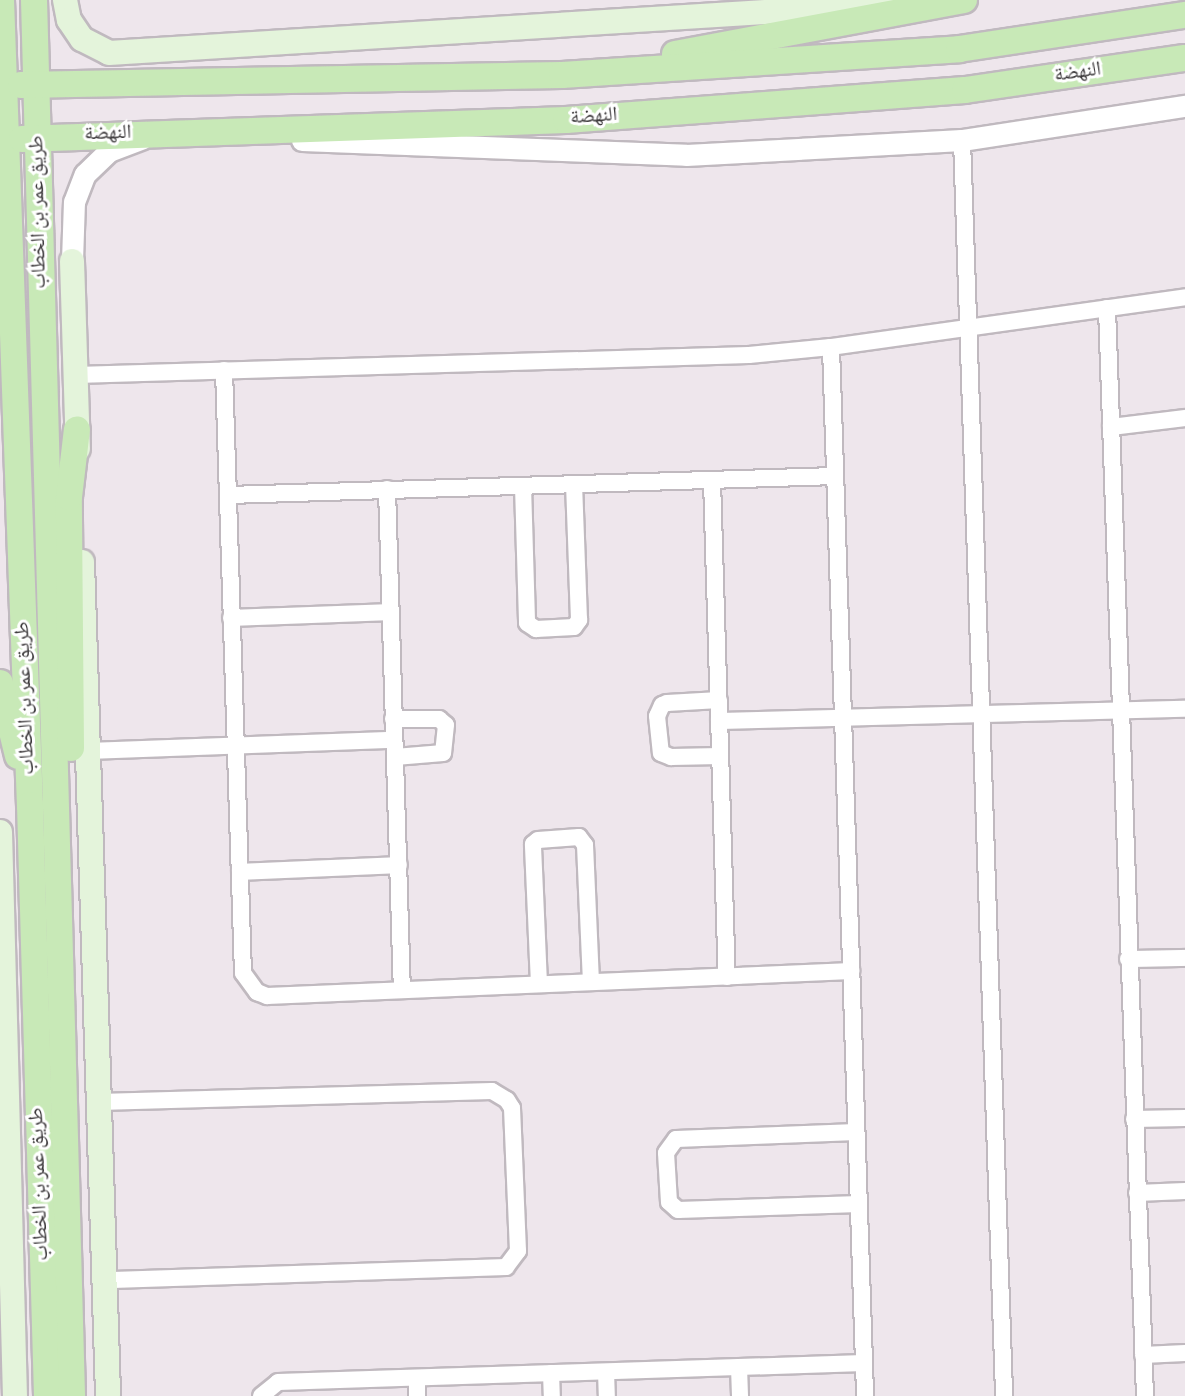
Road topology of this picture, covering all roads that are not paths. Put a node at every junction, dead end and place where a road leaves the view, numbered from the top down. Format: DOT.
graph roads {
  1 [pos="1,0"];
  2 [pos="34,0"];
  3 [pos="65,0"];
  4 [pos="964,0"];
  5 [pos="1185,15"];
  6 [pos="1185,57"];
  7 [pos="562,75"];
  8 [pos="37,84"];
  9 [pos="2,86"];
  10 [pos="1185,106"];
  11 [pos="152,134"];
  12 [pos="38,138"];
  13 [pos="3,140"];
  14 [pos="962,140"];
  15 [pos="11,248"];
  16 [pos="72,261"];
  17 [pos="0,276"];
  18 [pos="1185,297"];
  19 [pos="1107,308"];
  20 [pos="968,327"];
  21 [pos="831,347"];
  22 [pos="224,370"];
  23 [pos="76,375"];
  24 [pos="1185,418"];
  25 [pos="1110,427"];
  26 [pos="77,429"];
  27 [pos="835,476"];
  28 [pos="712,480"];
  29 [pos="574,484"];
  30 [pos="524,486"];
  31 [pos="387,489"];
  32 [pos="228,495"];
  33 [pos="391,612"];
  34 [pos="231,618"];
  35 [pos="0,683"];
  36 [pos="718,700"];
  37 [pos="1185,709"];
  38 [pos="1120,711"];
  39 [pos="981,715"];
  40 [pos="393,718"];
  41 [pos="842,718"];
  42 [pos="719,721"];
  43 [pos="235,745"];
  44 [pos="394,749"];
  45 [pos="88,752"];
  46 [pos="720,756"];
  47 [pos="30,805"];
  48 [pos="0,832"];
  49 [pos="399,865"];
  50 [pos="240,872"];
  51 [pos="57,888"];
  52 [pos="1185,958"];
  53 [pos="1128,959"];
  54 [pos="850,971"];
  55 [pos="727,976"];
  56 [pos="591,982"];
  57 [pos="539,984"];
  58 [pos="402,988"];
  59 [pos="99,1102"];
  60 [pos="4,1114"];
  61 [pos="1185,1118"];
  62 [pos="1134,1119"];
  63 [pos="856,1132"];
  64 [pos="1185,1191"];
  65 [pos="1137,1193"];
  66 [pos="859,1204"];
  67 [pos="65,1234"];
  68 [pos="105,1280"];
  69 [pos="6,1296"];
  70 [pos="1185,1353"];
  71 [pos="1143,1355"];
  72 [pos="864,1363"];
  73 [pos="739,1367"];
  74 [pos="606,1372"];
  75 [pos="551,1373"];
  76 [pos="417,1378"];
  77 [pos="15,1396"];
  78 [pos="46,1396"];
  79 [pos="72,1396"];
  80 [pos="87,1396"];
  81 [pos="108,1396"];
  82 [pos="261,1396"];
  83 [pos="417,1396"];
  84 [pos="552,1396"];
  85 [pos="607,1396"];
  86 [pos="740,1396"];
  87 [pos="865,1396"];
  88 [pos="1005,1396"];
  89 [pos="1145,1396"];
  1 -- 9 [label="main road, طريق عمر بن الخطاب"];
  2 -- 8 [label="main road, طريق عمر بن الخطاب"];
  3 -- 4 [label="main road"];
  4 -- 7 [label="main road"];
  5 -- 7 [label="main road"];
  6 -- 11 [label="main road, النهضة"];
  7 -- 8 [label="main road"];
  8 -- 9 [label="main road"];
  8 -- 12 [label="main road, طريق عمر بن الخطاب"];
  9 -- 13 [label="main road, طريق عمر بن الخطاب"];
  10 -- 14 [label="street"];
  11 -- 12 [label="main road, النهضة"];
  11 -- 14 [label="street"];
  11 -- 16 [label="street"];
  12 -- 13 [label="main road, النهضة"];
  12 -- 51 [label="main road, طريق عمر بن الخطاب"];
  13 -- 15 [label="main road, طريق عمر بن الخطاب"];
  14 -- 20 [label="street"];
  15 -- 17 [label="main road"];
  15 -- 47 [label="main road, طريق عمر بن الخطاب"];
  16 -- 23 [label="main road"];
  18 -- 19 [label="street"];
  19 -- 20 [label="street"];
  19 -- 25 [label="street"];
  20 -- 21 [label="street"];
  20 -- 39 [label="street"];
  21 -- 22 [label="street"];
  21 -- 27 [label="street"];
  22 -- 23 [label="street"];
  22 -- 32 [label="street"];
  23 -- 26 [label="main road"];
  24 -- 25 [label="street"];
  25 -- 38 [label="street"];
  26 -- 45 [label="main road"];
  26 -- 51 [label="main road"];
  27 -- 28 [label="street"];
  27 -- 41 [label="street"];
  28 -- 29 [label="street"];
  28 -- 36 [label="street"];
  29 -- 30 [label="street"];
  29 -- 30 [label="street"];
  30 -- 31 [label="street"];
  31 -- 32 [label="street"];
  31 -- 33 [label="street"];
  32 -- 34 [label="street"];
  33 -- 34 [label="street"];
  33 -- 40 [label="street"];
  34 -- 43 [label="street"];
  35 -- 47 [label="main road"];
  36 -- 42 [label="street"];
  36 -- 46 [label="street"];
  37 -- 38 [label="street"];
  38 -- 39 [label="street"];
  38 -- 53 [label="street"];
  39 -- 41 [label="street"];
  39 -- 88 [label="street"];
  40 -- 44 [label="street"];
  40 -- 44 [label="street"];
  41 -- 42 [label="street"];
  41 -- 54 [label="street"];
  42 -- 46 [label="street"];
  43 -- 44 [label="street"];
  43 -- 45 [label="street"];
  43 -- 50 [label="street"];
  44 -- 49 [label="street"];
  45 -- 59 [label="main road"];
  46 -- 55 [label="street"];
  47 -- 78 [label="main road, طريق عمر بن الخطاب"];
  48 -- 60 [label="main road"];
  49 -- 50 [label="street"];
  49 -- 58 [label="street"];
  50 -- 58 [label="street"];
  51 -- 67 [label="main road, طريق عمر بن الخطاب"];
  52 -- 53 [label="street"];
  53 -- 62 [label="street"];
  54 -- 55 [label="street"];
  54 -- 63 [label="street"];
  55 -- 56 [label="street"];
  56 -- 57 [label="street"];
  56 -- 57 [label="street"];
  57 -- 58 [label="street"];
  59 -- 68 [label="main road"];
  59 -- 68 [label="street"];
  60 -- 69 [label="main road"];
  61 -- 62 [label="street"];
  62 -- 65 [label="street"];
  63 -- 66 [label="street"];
  63 -- 66 [label="street"];
  64 -- 65 [label="street"];
  65 -- 71 [label="street"];
  66 -- 72 [label="street"];
  67 -- 79 [label="main road, طريق عمر بن الخطاب"];
  67 -- 80 [label="main road"];
  68 -- 81 [label="main road"];
  69 -- 77 [label="main road"];
  70 -- 71 [label="street"];
  71 -- 89 [label="street"];
  72 -- 73 [label="street"];
  72 -- 87 [label="street"];
  73 -- 74 [label="street"];
  73 -- 86 [label="street"];
  74 -- 75 [label="street"];
  74 -- 85 [label="street"];
  75 -- 76 [label="street"];
  75 -- 84 [label="street"];
  76 -- 82 [label="street"];
  76 -- 83 [label="street"];
}
